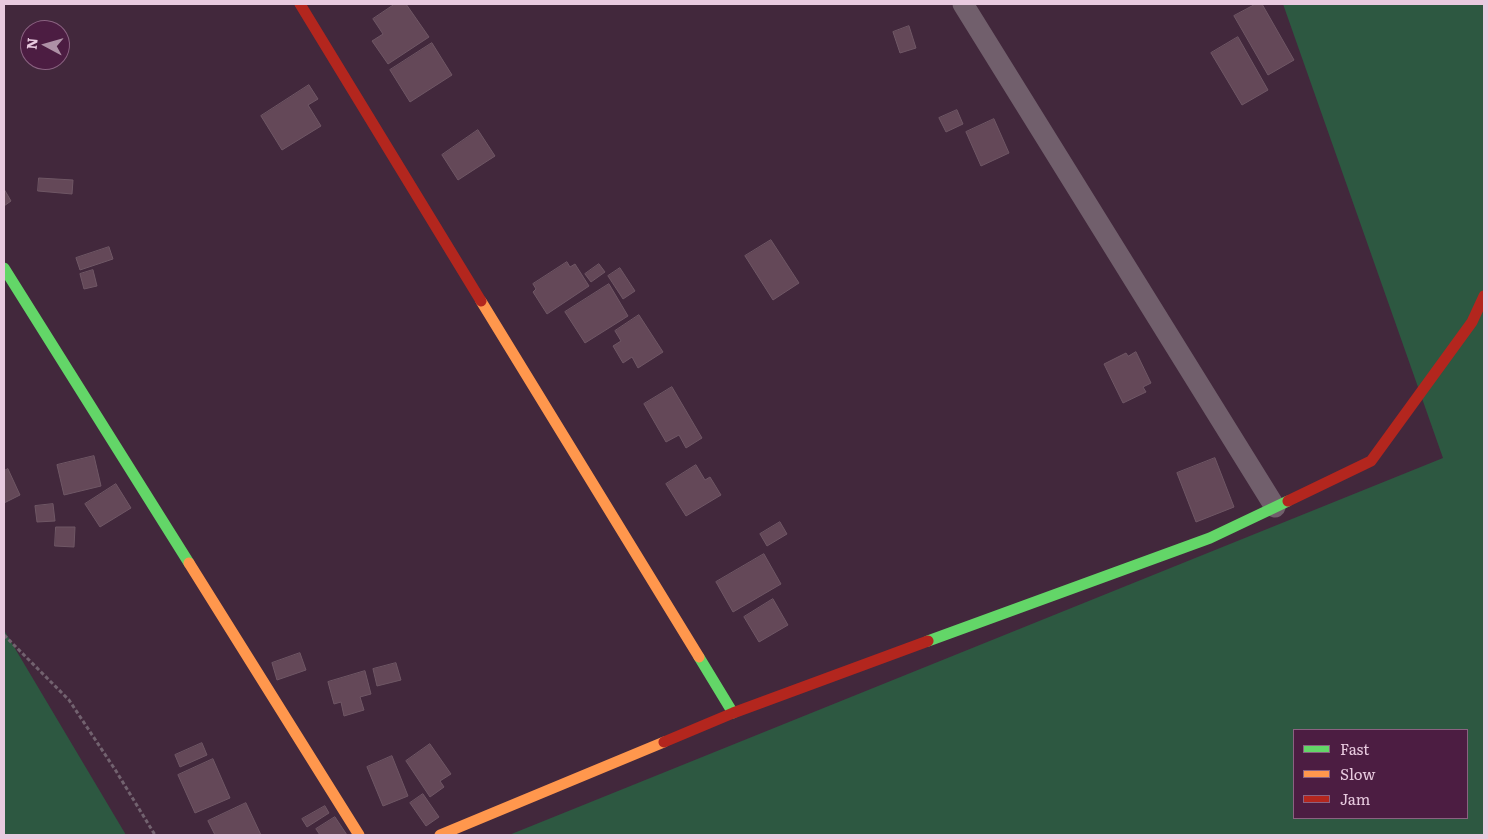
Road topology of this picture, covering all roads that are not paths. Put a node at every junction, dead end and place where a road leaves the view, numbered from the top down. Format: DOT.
graph roads {
  1 [pos="300,4"];
  2 [pos="963,4"];
  3 [pos="4,268"];
  4 [pos="1484,296"];
  5 [pos="1276,507"];
  6 [pos="733,713"];
  7 [pos="359,835"];
  8 [pos="440,835"];
  1 -- 6 [label="street"];
  2 -- 5 [label="street"];
  3 -- 7 [label="street"];
  4 -- 5 [label="street"];
  5 -- 6 [label="street"];
  6 -- 8 [label="street"];
}
